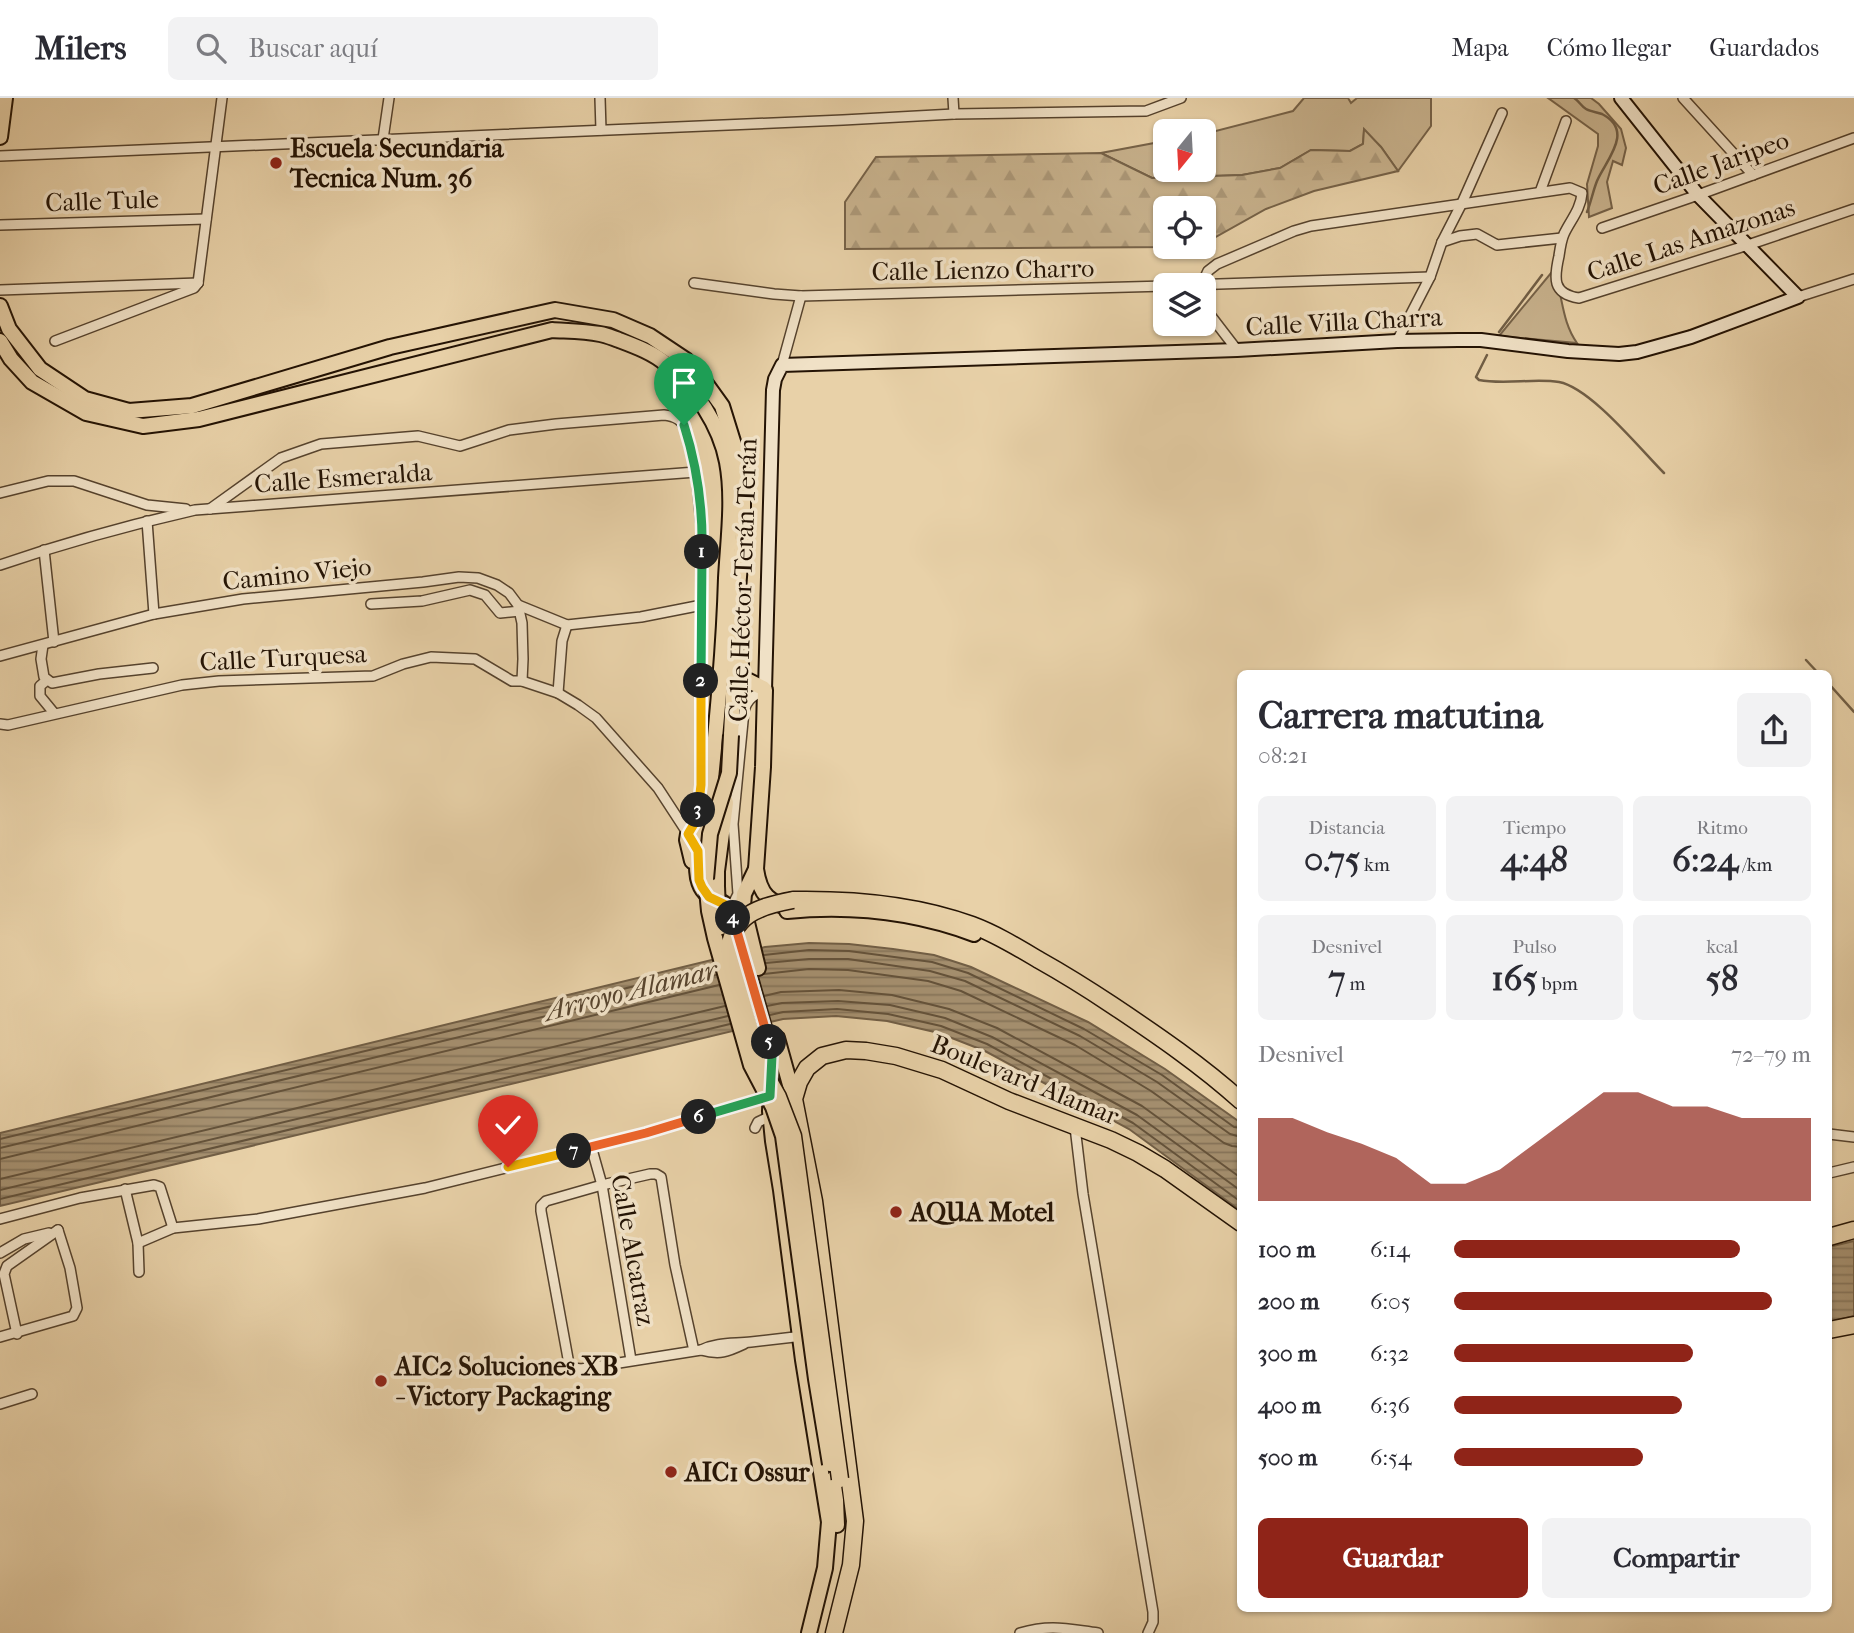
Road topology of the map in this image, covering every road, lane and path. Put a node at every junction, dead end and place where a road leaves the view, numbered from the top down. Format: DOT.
graph roads {
  1 [pos="5,98"];
  2 [pos="222,98"];
  3 [pos="388,98"];
  4 [pos="600,98"];
  5 [pos="953,98"];
  6 [pos="1181,98"];
  7 [pos="1621,98"];
  8 [pos="1683,98"];
  9 [pos="1502,113"];
  10 [pos="954,114"];
  11 [pos="1566,121"];
  12 [pos="601,130"];
  13 [pos="0,137"];
  14 [pos="1854,138"];
  15 [pos="383,139"];
  16 [pos="215,147"];
  17 [pos="0,156"];
  18 [pos="1753,175"];
  19 [pos="1540,192"];
  20 [pos="1698,195"];
  21 [pos="1462,203"];
  22 [pos="1854,209"];
  23 [pos="206,219"];
  24 [pos="0,225"];
  25 [pos="1602,228"];
  26 [pos="1562,238"];
  27 [pos="1442,242"];
  28 [pos="1748,246"];
  29 [pos="1207,273"];
  30 [pos="1430,277"];
  31 [pos="1854,279"];
  32 [pos="198,283"];
  33 [pos="694,283"];
  34 [pos="1216,284"];
  35 [pos="1153,286"];
  36 [pos="0,290"];
  37 [pos="801,296"];
  38 [pos="1798,297"];
  39 [pos="0,306"];
  40 [pos="1216,323"];
  41 [pos="0,341"];
  42 [pos="55,341"];
  43 [pos="1397,341"];
  44 [pos="1237,350"];
  45 [pos="782,365"];
  46 [pos="696,472"];
  47 [pos="0,493"];
  48 [pos="210,509"];
  49 [pos="195,510"];
  50 [pos="147,521"];
  51 [pos="44,550"];
  52 [pos="0,565"];
  53 [pos="371,604"];
  54 [pos="702,605"];
  55 [pos="519,608"];
  56 [pos="738,609"];
  57 [pos="154,614"];
  58 [pos="568,625"];
  59 [pos="54,642"];
  60 [pos="43,645"];
  61 [pos="0,656"];
  62 [pos="153,668"];
  63 [pos="47,680"];
  64 [pos="522,681"];
  65 [pos="765,691"];
  66 [pos="558,693"];
  67 [pos="54,713"];
  68 [pos="0,724"];
  69 [pos="712,763"];
  70 [pos="688,834"];
  71 [pos="698,851"];
  72 [pos="756,869"];
  73 [pos="739,902"];
  74 [pos="793,905"];
  75 [pos="745,936"];
  76 [pos="729,954"];
  77 [pos="771,1034"];
  78 [pos="1237,1098"];
  79 [pos="794,1099"];
  80 [pos="752,1102"];
  81 [pos="770,1108"];
  82 [pos="1075,1127"];
  83 [pos="755,1128"];
  84 [pos="1832,1134"];
  85 [pos="1854,1137"];
  86 [pos="591,1146"];
  87 [pos="1854,1167"];
  88 [pos="1832,1172"];
  89 [pos="602,1185"];
  90 [pos="125,1189"];
  91 [pos="0,1219"];
  92 [pos="1237,1220"];
  93 [pos="173,1228"];
  94 [pos="58,1230"];
  95 [pos="1854,1230"];
  96 [pos="1832,1233"];
  97 [pos="138,1243"];
  98 [pos="0,1253"];
  99 [pos="139,1272"];
  100 [pos="1854,1325"];
  101 [pos="1832,1329"];
  102 [pos="830,1332"];
  103 [pos="17,1334"];
  104 [pos="799,1336"];
  105 [pos="0,1337"];
  106 [pos="697,1350"];
  107 [pos="631,1360"];
  108 [pos="33,1394"];
  109 [pos="0,1404"];
  110 [pos="837,1479"];
  111 [pos="809,1633"];
  112 [pos="818,1633"];
  113 [pos="826,1633"];
  114 [pos="834,1633"];
  115 [pos="1020,1633"];
  116 [pos="1098,1633"];
  117 [pos="1148,1633"];
  1 -- 13 [label="main road"];
  2 -- 16 [label="street"];
  3 -- 15 [label="street"];
  4 -- 12 [label="street"];
  5 -- 10 [label="street"];
  6 -- 10 [label="street"];
  7 -- 20 [label="street"];
  8 -- 18 [label="street"];
  9 -- 21 [label="street"];
  10 -- 12 [label="street"];
  11 -- 19 [label="street"];
  12 -- 15 [label="street"];
  14 -- 18 [label="street, Calle Jaripeo"];
  15 -- 16 [label="street"];
  16 -- 17 [label="street"];
  16 -- 23 [label="street"];
  18 -- 20 [label="street, Calle Jaripeo"];
  19 -- 21 [label="street"];
  19 -- 26 [label="street, Calle Las Amazonas"];
  20 -- 25 [label="street, Calle Jaripeo"];
  20 -- 28 [label="street"];
  21 -- 27 [label="street"];
  21 -- 29 [label="street"];
  22 -- 28 [label="street, Calle Las Amazonas"];
  23 -- 24 [label="street, Calle Tule"];
  23 -- 32 [label="street"];
  26 -- 27 [label="street"];
  26 -- 28 [label="street, Calle Las Amazonas"];
  27 -- 30 [label="street"];
  28 -- 38 [label="street"];
  30 -- 34 [label="street"];
  30 -- 43 [label="street"];
  31 -- 38 [label="street, Calle Villa Charra"];
  32 -- 36 [label="street"];
  32 -- 42 [label="street"];
  33 -- 37 [label="street, Calle Lienzo Charro"];
  35 -- 37 [label="street, Calle Lienzo Charro"];
  37 -- 45 [label="street, Calle Héctor Terán Terán"];
  38 -- 43 [label="street, Calle Villa Charra"];
  39 -- 56 [label="main road"];
  40 -- 44 [label="street"];
  41 -- 69 [label="main road"];
  43 -- 44 [label="street, Calle Villa Charra"];
  44 -- 45 [label="street, Calle Villa Charra"];
  45 -- 65 [label="street, Calle Héctor Terán Terán"];
  46 -- 48 [label="street, Calle Esmeralda"];
  46 -- 48 [label="street"];
  46 -- 54 [label="street"];
  47 -- 49 [label="street"];
  48 -- 49 [label="street, Calle Esmeralda"];
  49 -- 50 [label="street, Calle Esmeralda"];
  50 -- 51 [label="street, Calle Esmeralda"];
  50 -- 57 [label="street"];
  51 -- 52 [label="street, Calle Esmeralda"];
  51 -- 59 [label="street"];
  53 -- 55 [label="street"];
  54 -- 58 [label="street"];
  54 -- 70 [label="street"];
  55 -- 57 [label="street, Camino Viejo"];
  55 -- 58 [label="street"];
  55 -- 64 [label="street"];
  56 -- 65 [label="main road"];
  56 -- 110 [label="main road, bridge"];
  57 -- 59 [label="street, Camino Viejo"];
  58 -- 66 [label="street"];
  59 -- 60 [label="street, Camino Viejo"];
  60 -- 61 [label="street, Camino Viejo"];
  60 -- 63 [label="street"];
  62 -- 63 [label="street"];
  63 -- 67 [label="street"];
  64 -- 66 [label="street, Calle Turquesa"];
  64 -- 67 [label="street, Calle Turquesa"];
  65 -- 72 [label="main road, Calle Héctor Terán Terán"];
  65 -- 73 [label="street"];
  66 -- 70 [label="street, Calle Turquesa"];
  67 -- 68 [label="street, Calle Turquesa"];
  69 -- 71 [label="main road"];
  69 -- 76 [label="main road, bridge"];
  70 -- 71 [label="street, Calle Turquesa"];
  70 -- 73 [label="main road"];
  71 -- 73 [label="main road"];
  72 -- 73 [label="main road, Calle Héctor Terán Terán"];
  72 -- 74 [label="main road"];
  73 -- 75 [label="main road"];
  74 -- 75 [label="main road"];
  74 -- 76 [label="highway, bridge"];
  74 -- 78 [label="highway"];
  75 -- 77 [label="main road"];
  76 -- 110 [label="highway, bridge"];
  77 -- 79 [label="main road"];
  77 -- 81 [label="main road"];
  79 -- 82 [label="highway, Boulevard Alamar"];
  79 -- 102 [label="highway"];
  80 -- 81 [label="street"];
  80 -- 81 [label="street"];
  80 -- 86 [label="street"];
  81 -- 83 [label="street"];
  81 -- 104 [label="main road"];
  82 -- 92 [label="highway, Boulevard Alamar"];
  82 -- 117 [label="street"];
  84 -- 85 [label="street"];
  86 -- 89 [label="street, Calle Alcatraz"];
  86 -- 93 [label="street"];
  87 -- 88 [label="street"];
  89 -- 106 [label="street"];
  89 -- 107 [label="street, Calle Alcatraz"];
  89 -- 107 [label="street"];
  90 -- 91 [label="street"];
  90 -- 93 [label="street"];
  90 -- 97 [label="street"];
  93 -- 97 [label="street"];
  94 -- 98 [label="street"];
  94 -- 103 [label="street"];
  94 -- 103 [label="street"];
  95 -- 96 [label="highway"];
  97 -- 99 [label="street"];
  100 -- 101 [label="highway"];
  102 -- 104 [label="street"];
  102 -- 114 [label="highway"];
  103 -- 105 [label="street"];
  104 -- 106 [label="street"];
  104 -- 111 [label="main road"];
  106 -- 107 [label="street"];
  108 -- 109 [label="street"];
  110 -- 112 [label="main road"];
  110 -- 113 [label="highway"];
  115 -- 116 [label="street"];
}
